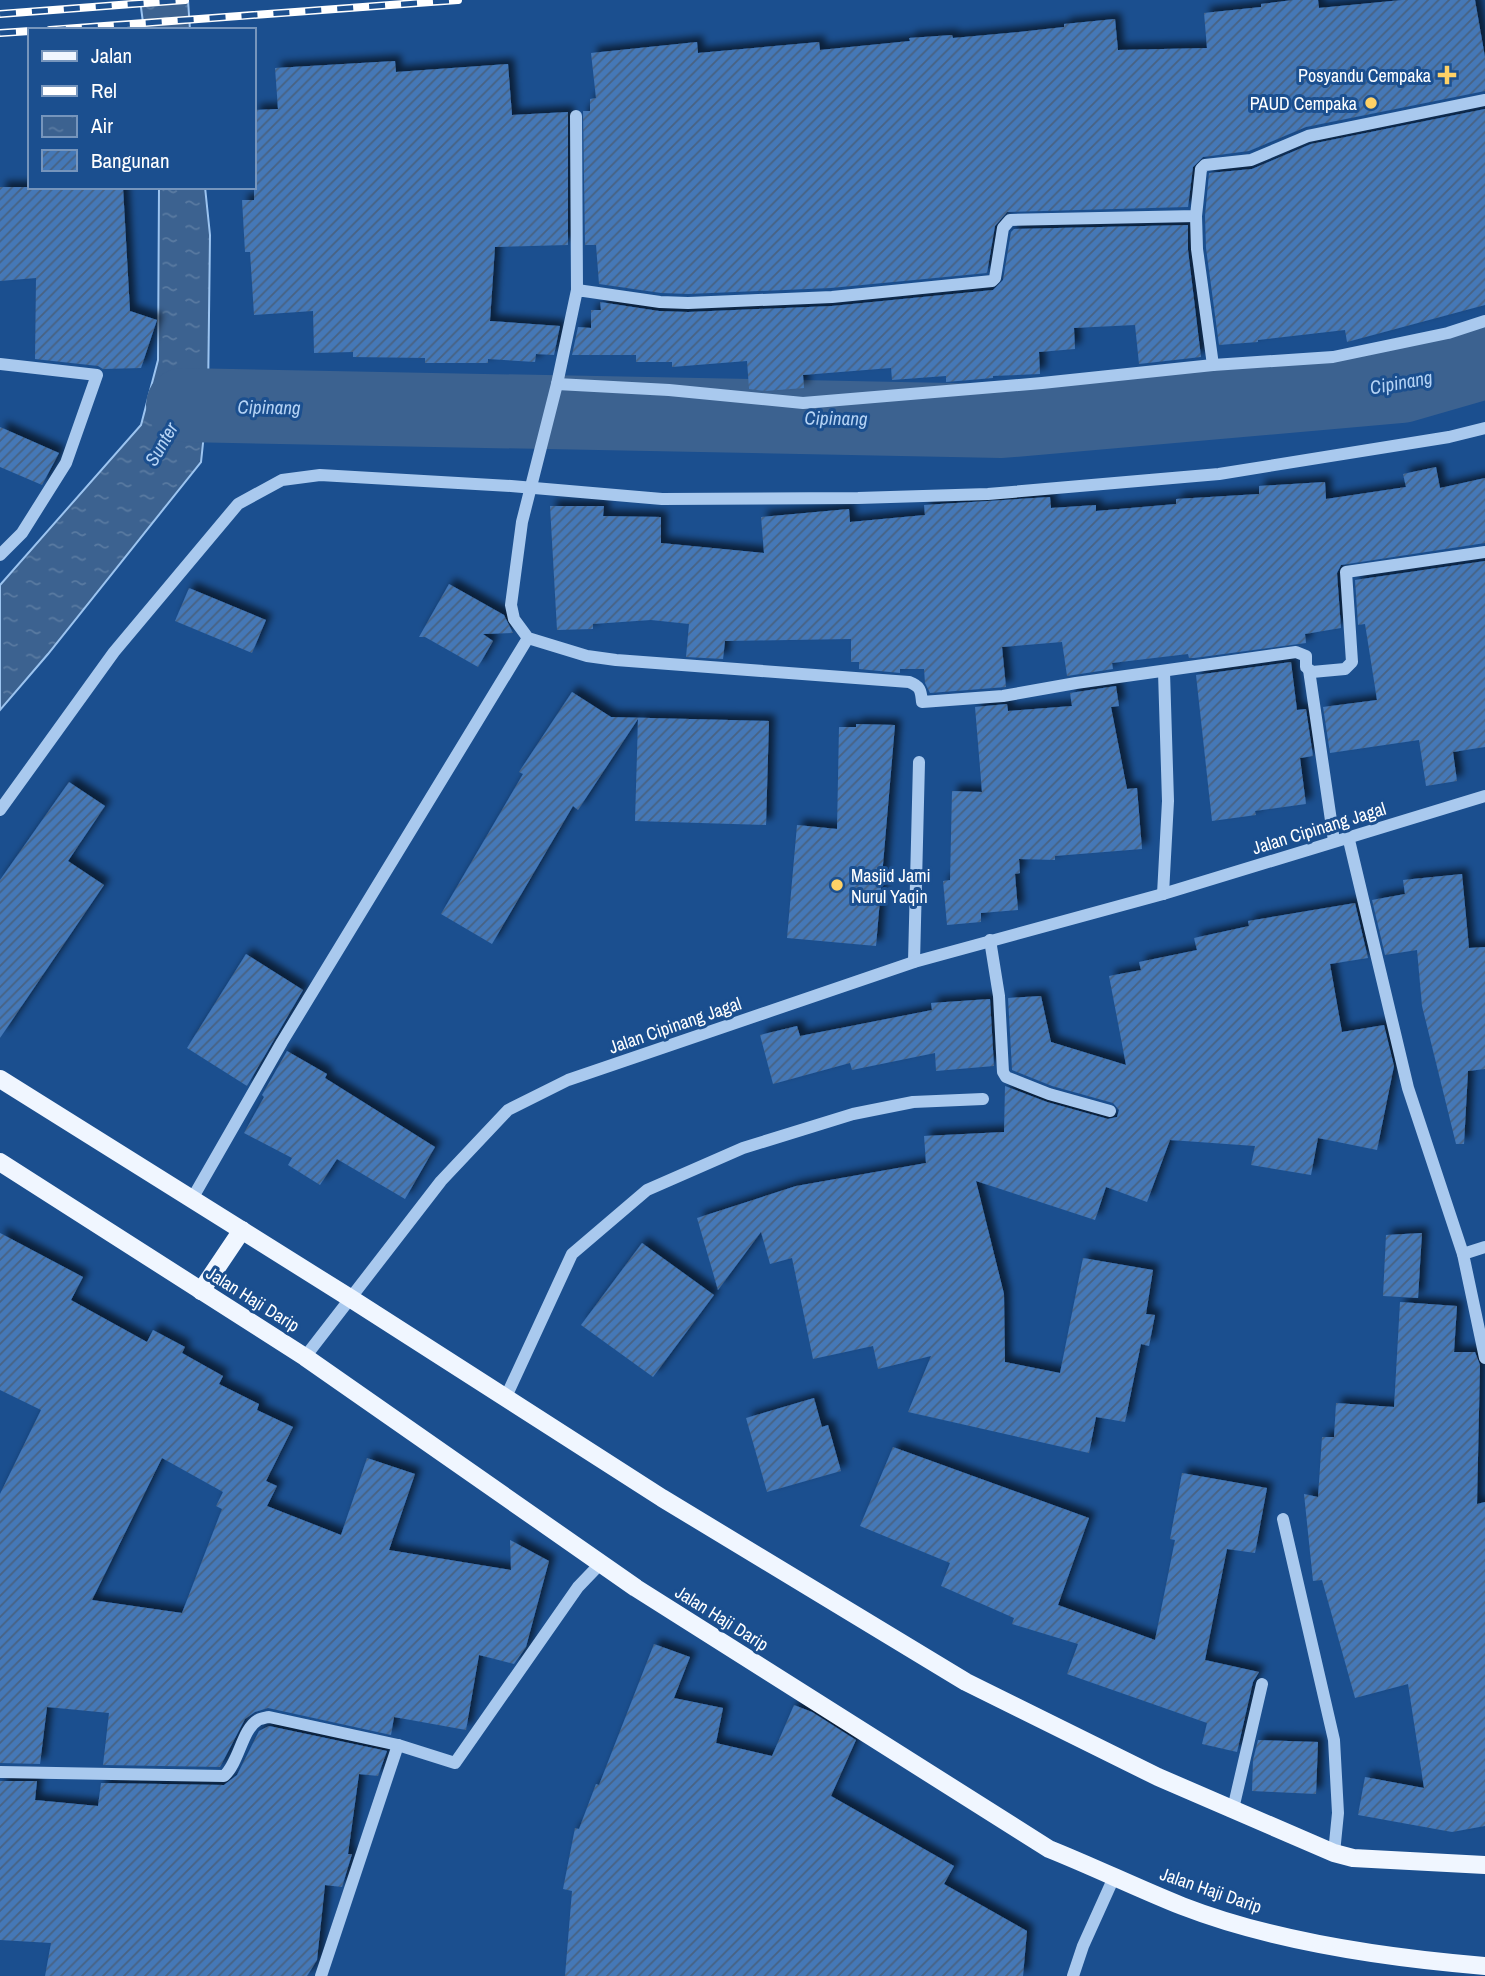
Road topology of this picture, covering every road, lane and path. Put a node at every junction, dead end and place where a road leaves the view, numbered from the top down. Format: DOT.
graph roads {
  1 [pos="1485,100"];
  2 [pos="576,116"];
  3 [pos="1196,216"];
  4 [pos="577,289"];
  5 [pos="1485,321"];
  6 [pos="0,364"];
  7 [pos="1213,365"];
  8 [pos="557,384"];
  9 [pos="1485,428"];
  10 [pos="529,489"];
  11 [pos="1485,552"];
  12 [pos="0,555"];
  13 [pos="528,638"];
  14 [pos="1309,670"];
  15 [pos="1164,672"];
  16 [pos="919,762"];
  17 [pos="1485,796"];
  18 [pos="0,810"];
  19 [pos="1348,836"];
  20 [pos="1335,841"];
  21 [pos="1163,894"];
  22 [pos="990,940"];
  23 [pos="914,962"];
  24 [pos="0,1079"];
  25 [pos="983,1099"];
  26 [pos="1110,1111"];
  27 [pos="0,1162"];
  28 [pos="192,1199"];
  29 [pos="242,1230"];
  30 [pos="1485,1247"];
  31 [pos="1463,1254"];
  32 [pos="201,1291"];
  33 [pos="350,1298"];
  34 [pos="305,1357"];
  35 [pos="1485,1358"];
  36 [pos="505,1399"];
  37 [pos="1283,1519"];
  38 [pos="601,1563"];
  39 [pos="1262,1684"];
  40 [pos="398,1745"];
  41 [pos="0,1772"];
  42 [pos="1233,1809"];
  43 [pos="1334,1853"];
  44 [pos="1485,1866"];
  45 [pos="1115,1875"];
  46 [pos="1485,1966"];
  47 [pos="321,1976"];
  48 [pos="1073,1976"];
  1 -- 3 [label="street"];
  2 -- 4 [label="street"];
  3 -- 4 [label="street"];
  3 -- 7 [label="street"];
  4 -- 8 [label="street"];
  5 -- 7 [label="street"];
  6 -- 12 [label="street"];
  7 -- 8 [label="street"];
  8 -- 10 [label="street"];
  9 -- 10 [label="street"];
  10 -- 13 [label="street"];
  10 -- 18 [label="street"];
  11 -- 14 [label="street"];
  13 -- 15 [label="street"];
  13 -- 28 [label="street"];
  14 -- 15 [label="street"];
  14 -- 20 [label="street"];
  15 -- 21 [label="street"];
  16 -- 23 [label="street"];
  17 -- 19 [label="street, Jalan Cipinang Jagal"];
  19 -- 20 [label="street, Jalan Cipinang Jagal"];
  19 -- 31 [label="street"];
  20 -- 21 [label="street, Jalan Cipinang Jagal"];
  21 -- 22 [label="street, Jalan Cipinang Jagal"];
  22 -- 23 [label="street, Jalan Cipinang Jagal"];
  22 -- 26 [label="street"];
  23 -- 33 [label="street, Jalan Cipinang Jagal"];
  24 -- 28 [label="main road"];
  25 -- 36 [label="street"];
  27 -- 32 [label="main road, Jalan Haji Darip"];
  28 -- 29 [label="main road"];
  29 -- 32 [label="main road"];
  29 -- 33 [label="main road"];
  30 -- 31 [label="street"];
  31 -- 35 [label="street"];
  32 -- 34 [label="main road, Jalan Haji Darip"];
  33 -- 34 [label="street, Jalan Cipinang Jagal"];
  33 -- 36 [label="main road"];
  34 -- 38 [label="main road, Jalan Haji Darip"];
  36 -- 42 [label="main road"];
  37 -- 43 [label="street"];
  38 -- 40 [label="street"];
  38 -- 45 [label="main road, Jalan Haji Darip"];
  39 -- 42 [label="street"];
  40 -- 41 [label="street"];
  40 -- 47 [label="street"];
  42 -- 43 [label="main road"];
  43 -- 44 [label="main road"];
  45 -- 46 [label="main road, Jalan Haji Darip"];
  45 -- 48 [label="street"];
}
